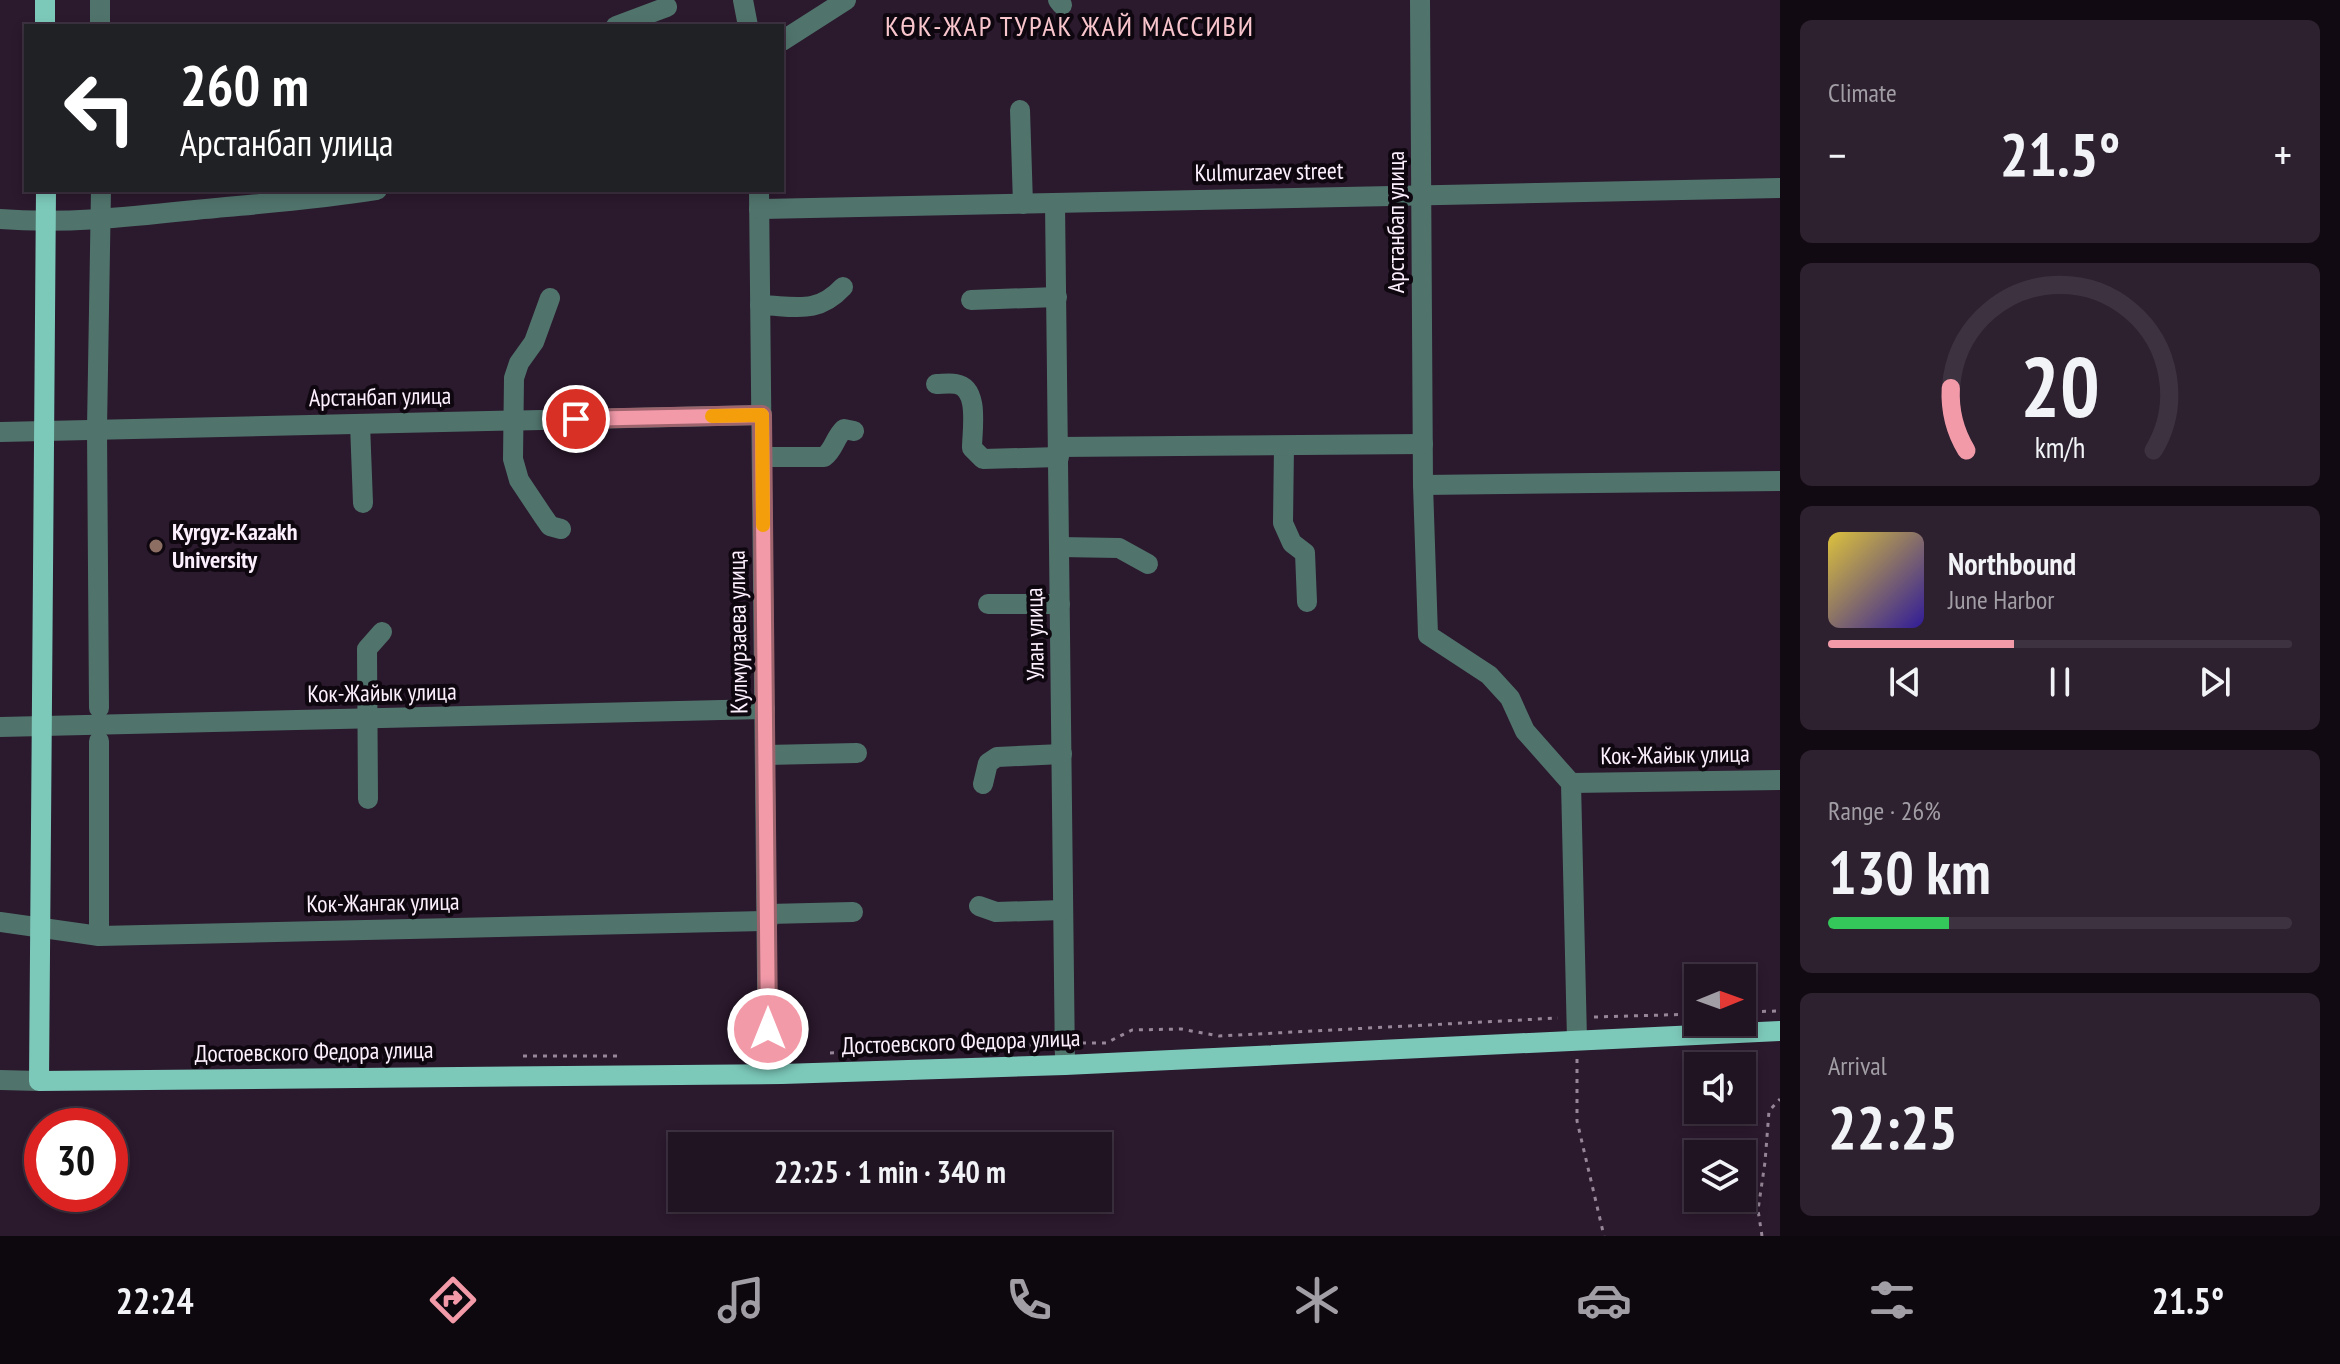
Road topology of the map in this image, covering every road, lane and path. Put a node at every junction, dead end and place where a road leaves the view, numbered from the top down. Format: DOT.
graph roads {
  1 [pos="45,0"];
  2 [pos="100,0"];
  3 [pos="743,0"];
  4 [pos="846,0"];
  5 [pos="1420,0"];
  6 [pos="668,11"];
  7 [pos="45,24"];
  8 [pos="100,24"];
  9 [pos="623,24"];
  10 [pos="748,24"];
  11 [pos="784,40"];
  12 [pos="1020,110"];
  13 [pos="1780,188"];
  14 [pos="46,192"];
  15 [pos="101,192"];
  16 [pos="365,192"];
  17 [pos="1423,194"];
  18 [pos="759,200"];
  19 [pos="1055,203"];
  20 [pos="1023,204"];
  21 [pos="0,219"];
  22 [pos="101,220"];
  23 [pos="46,222"];
  24 [pos="843,287"];
  25 [pos="1057,297"];
  26 [pos="550,298"];
  27 [pos="971,300"];
  28 [pos="760,305"];
  29 [pos="936,384"];
  30 [pos="762,415"];
  31 [pos="514,420"];
  32 [pos="360,424"];
  33 [pos="97,429"];
  34 [pos="44,431"];
  35 [pos="854,431"];
  36 [pos="0,432"];
  37 [pos="1423,444"];
  38 [pos="1284,446"];
  39 [pos="1058,452"];
  40 [pos="762,457"];
  41 [pos="1780,481"];
  42 [pos="1423,485"];
  43 [pos="363,503"];
  44 [pos="561,529"];
  45 [pos="1060,547"];
  46 [pos="1148,564"];
  47 [pos="1307,602"];
  48 [pos="988,604"];
  49 [pos="1060,604"];
  50 [pos="382,632"];
  51 [pos="99,708"];
  52 [pos="765,709"];
  53 [pos="367,719"];
  54 [pos="42,726"];
  55 [pos="0,727"];
  56 [pos="99,741"];
  57 [pos="857,753"];
  58 [pos="1062,754"];
  59 [pos="766,755"];
  60 [pos="1780,780"];
  61 [pos="1571,783"];
  62 [pos="983,784"];
  63 [pos="368,799"];
  64 [pos="979,906"];
  65 [pos="1063,910"];
  66 [pos="853,912"];
  67 [pos="768,917"];
  68 [pos="0,922"];
  69 [pos="40,926"];
  70 [pos="99,936"];
  71 [pos="1780,1011"];
  72 [pos="1756,1012"];
  73 [pos="1684,1014"];
  74 [pos="1576,1018"];
  75 [pos="1780,1031"];
  76 [pos="1577,1040"];
  77 [pos="1064,1043"];
  78 [pos="830,1053"];
  79 [pos="523,1056"];
  80 [pos="630,1056"];
  81 [pos="1065,1065"];
  82 [pos="768,1074"];
  83 [pos="0,1080"];
  84 [pos="39,1081"];
  85 [pos="1780,1099"];
  86 [pos="1604,1236"];
  87 [pos="1762,1236"];
  1 -- 7 [label="main road"];
  2 -- 8 [label="street"];
  3 -- 10 [label="street"];
  4 -- 11 [label="street"];
  5 -- 17 [label="street, Арстанбап улица"];
  6 -- 9 [label="street"];
  12 -- 20 [label="street"];
  13 -- 17 [label="street, Kulmurzaev street"];
  14 -- 23 [label="main road"];
  15 -- 22 [label="street"];
  16 -- 22 [label="street"];
  17 -- 19 [label="street, Kulmurzaev street"];
  17 -- 37 [label="street, Арстанбап улица"];
  18 -- 20 [label="street, Kulmurzaev street"];
  18 -- 28 [label="street, Кулмурзаева улица"];
  19 -- 20 [label="street, Kulmurzaev street"];
  19 -- 25 [label="street, Улан улица"];
  21 -- 23 [label="street"];
  22 -- 23 [label="street"];
  22 -- 33 [label="street"];
  23 -- 34 [label="main road"];
  24 -- 28 [label="street"];
  25 -- 27 [label="street"];
  25 -- 39 [label="street, Улан улица"];
  26 -- 31 [label="street"];
  28 -- 30 [label="street, Кулмурзаева улица"];
  29 -- 39 [label="street"];
  30 -- 31 [label="street, Арстанбап улица"];
  30 -- 40 [label="street, Кулмурзаева улица"];
  31 -- 32 [label="street, Арстанбап улица"];
  31 -- 44 [label="street"];
  32 -- 33 [label="street, Арстанбап улица"];
  32 -- 43 [label="street"];
  33 -- 34 [label="street, Арстанбап улица"];
  33 -- 51 [label="street"];
  34 -- 36 [label="street, Арстанбап улица"];
  34 -- 54 [label="main road"];
  35 -- 40 [label="street"];
  37 -- 38 [label="street"];
  37 -- 42 [label="street, Арстанбап улица"];
  38 -- 39 [label="street"];
  38 -- 47 [label="street"];
  39 -- 45 [label="street, Улан улица"];
  40 -- 52 [label="street, Кулмурзаева улица"];
  41 -- 42 [label="street"];
  42 -- 61 [label="street, Арстанбап улица"];
  45 -- 46 [label="street"];
  45 -- 49 [label="street, Улан улица"];
  48 -- 49 [label="street"];
  49 -- 58 [label="street, Улан улица"];
  50 -- 53 [label="street"];
  52 -- 53 [label="street, Кок-Жайык улица"];
  52 -- 59 [label="street, Кулмурзаева улица"];
  53 -- 54 [label="street, Кок-Жайык улица"];
  53 -- 63 [label="street"];
  54 -- 55 [label="street, Кок-Жайык улица"];
  54 -- 69 [label="main road"];
  56 -- 70 [label="street"];
  57 -- 59 [label="street"];
  58 -- 62 [label="street"];
  58 -- 65 [label="street, Улан улица"];
  59 -- 67 [label="street, Кулмурзаева улица"];
  60 -- 61 [label="street, Кок-Жайык улица"];
  61 -- 74 [label="street"];
  64 -- 65 [label="street"];
  65 -- 77 [label="street, Улан улица"];
  66 -- 67 [label="street, Кок-Жангак улица"];
  67 -- 70 [label="street, Кок-Жангак улица"];
  67 -- 82 [label="street, Кулмурзаева улица"];
  68 -- 69 [label="street, Кок-Жангак улица"];
  69 -- 70 [label="street, Кок-Жангак улица"];
  69 -- 84 [label="main road"];
  71 -- 72 [label="path"];
  73 -- 74 [label="path"];
  74 -- 76 [label="street"];
  74 -- 77 [label="path"];
  75 -- 76 [label="main road, Достоевского Федора улица"];
  76 -- 81 [label="main road, Достоевского Федора улица"];
  76 -- 86 [label="path"];
  77 -- 78 [label="path"];
  77 -- 81 [label="street, Улан улица"];
  79 -- 80 [label="path"];
  81 -- 82 [label="main road, Достоевского Федора улица"];
  82 -- 84 [label="main road, Достоевского Федора улица"];
  83 -- 84 [label="street, Достоевского Федора улица"];
  85 -- 87 [label="path"];
}
